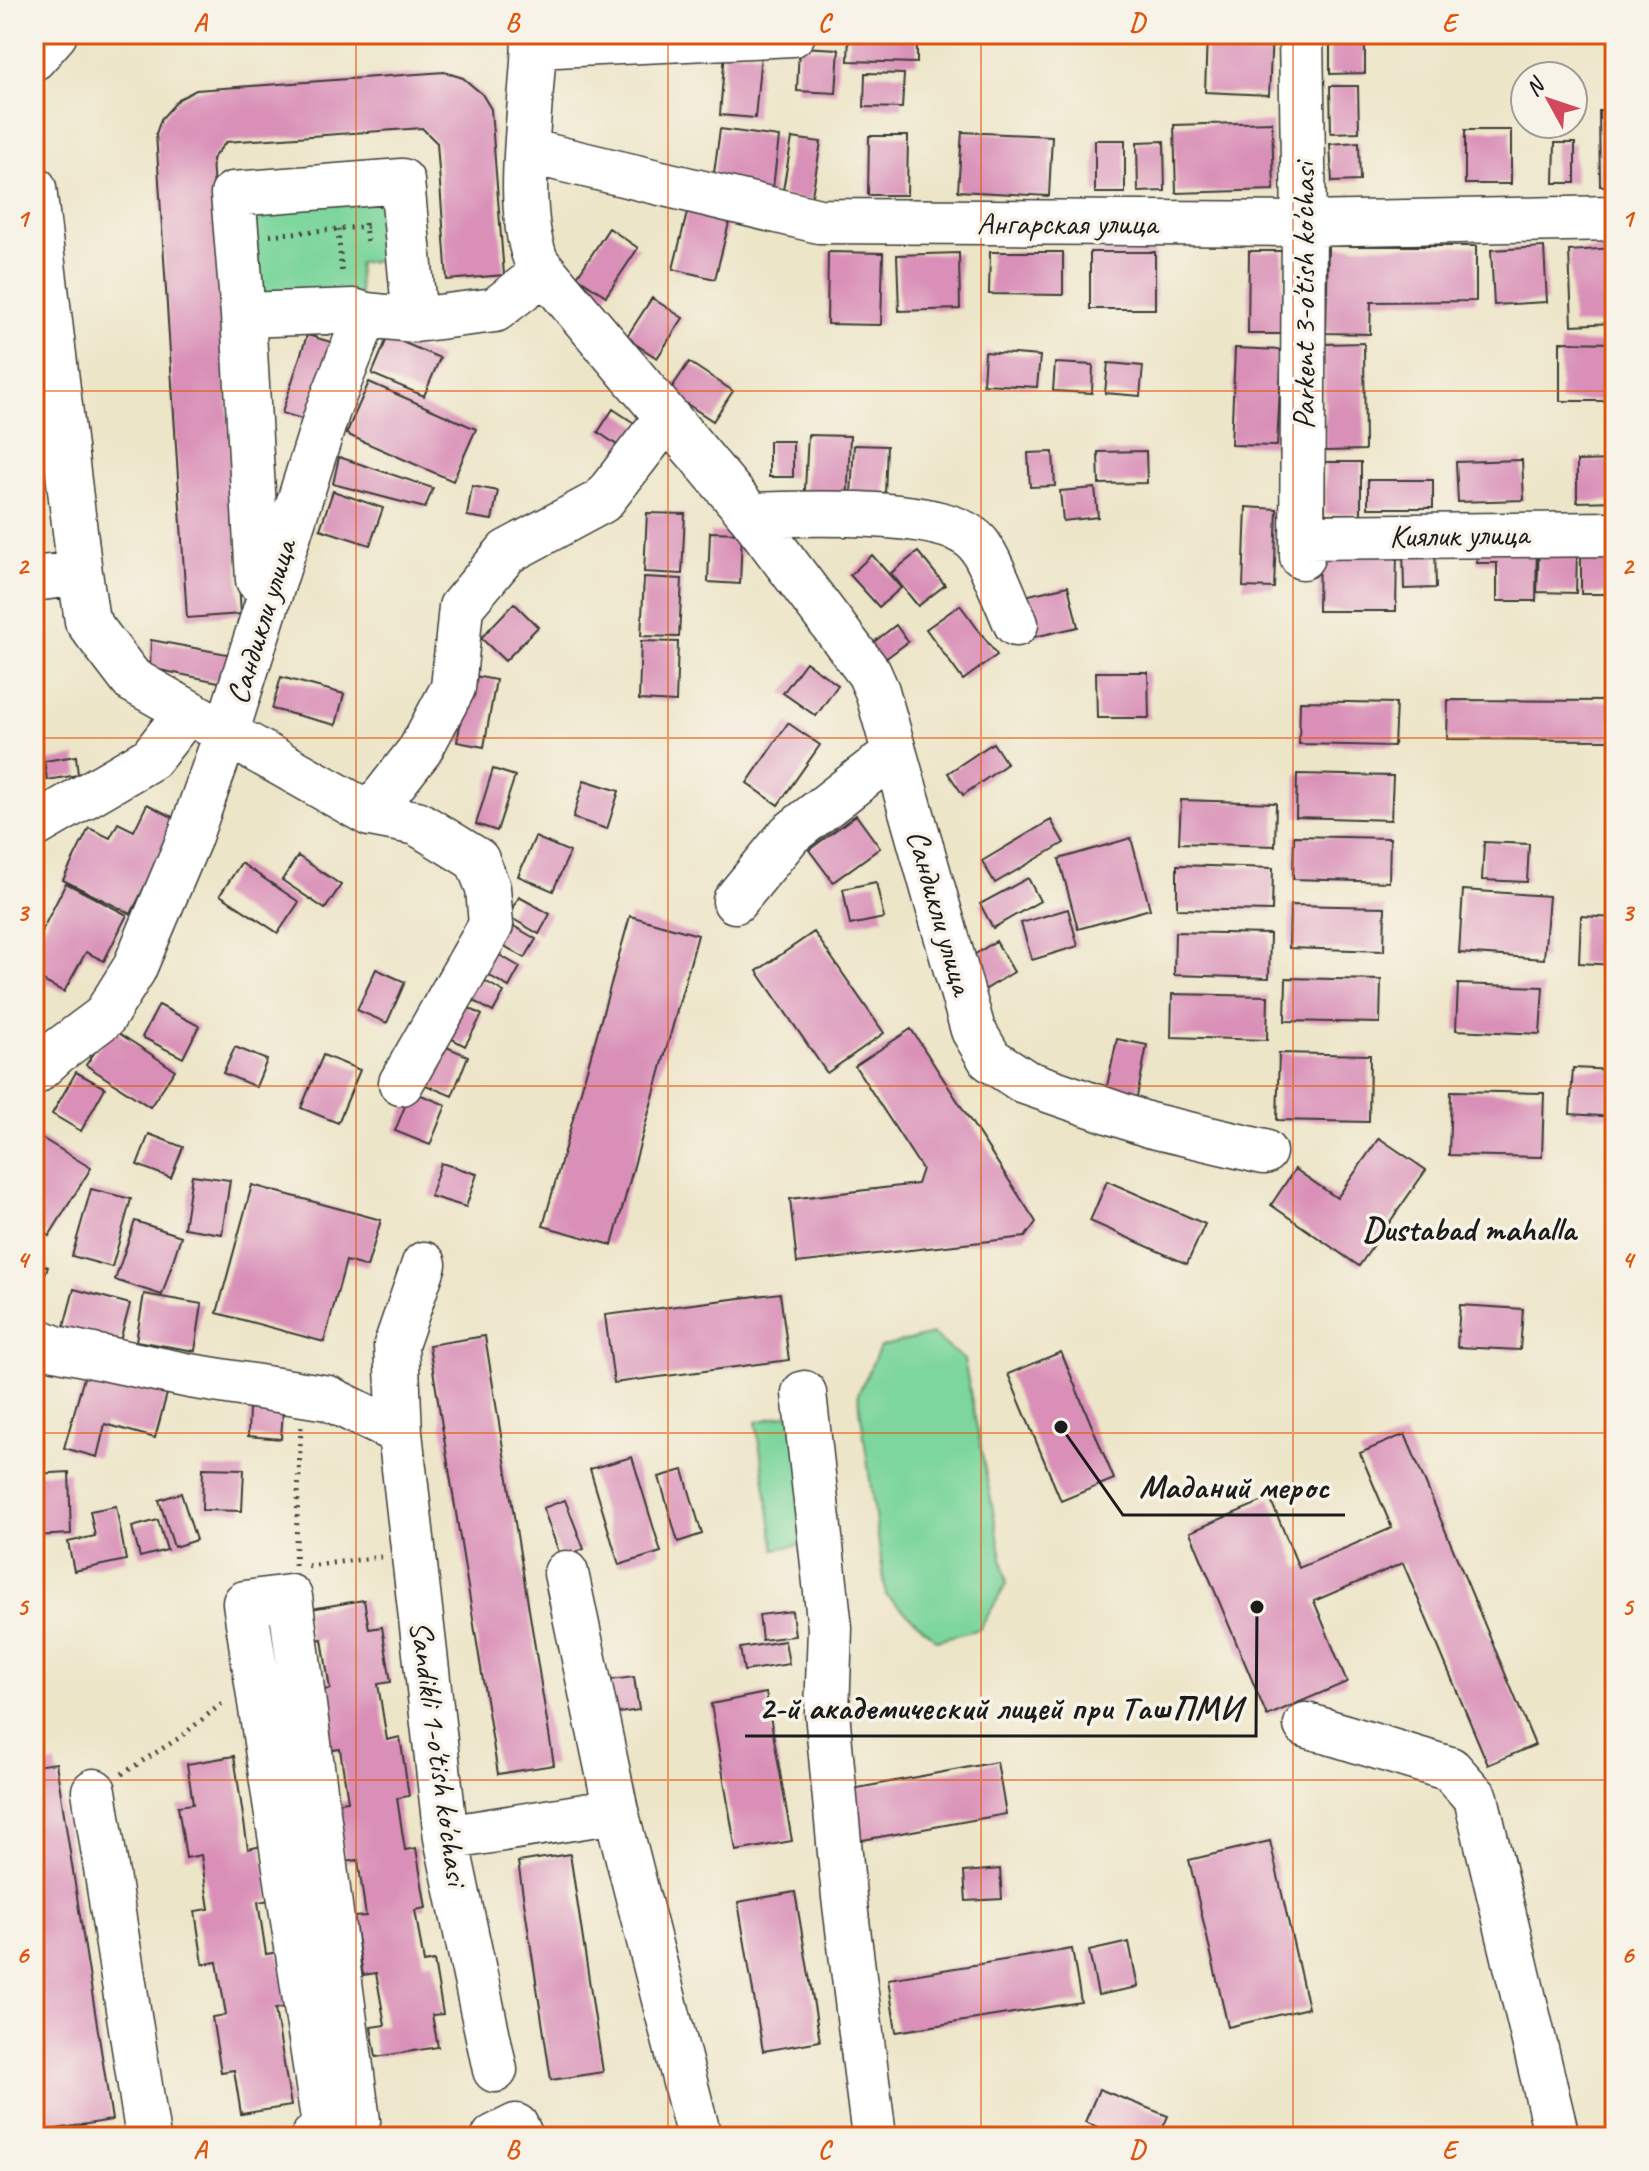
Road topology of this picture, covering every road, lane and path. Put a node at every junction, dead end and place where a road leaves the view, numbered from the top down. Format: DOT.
graph roads {
  1 [pos="55,34"];
  2 [pos="793,34"];
  3 [pos="1301,34"];
  4 [pos="534,40"];
  5 [pos="34,58"];
  6 [pos="527,151"];
  7 [pos="34,188"];
  8 [pos="362,216"];
  9 [pos="1615,218"];
  10 [pos="1304,224"];
  11 [pos="237,239"];
  12 [pos="367,244"];
  13 [pos="544,272"];
  14 [pos="356,313"];
  15 [pos="243,315"];
  16 [pos="415,320"];
  17 [pos="667,417"];
  18 [pos="750,515"];
  19 [pos="1615,534"];
  20 [pos="1303,547"];
  21 [pos="80,573"];
  22 [pos="34,579"];
  23 [pos="258,580"];
  24 [pos="1016,624"];
  25 [pos="187,712"];
  26 [pos="226,734"];
  27 [pos="894,753"];
  28 [pos="370,814"];
  29 [pos="34,826"];
  30 [pos="735,901"];
  31 [pos="34,1073"];
  32 [pos="401,1083"];
  33 [pos="1264,1152"];
  34 [pos="424,1264"];
  35 [pos="34,1339"];
  36 [pos="804,1393"];
  37 [pos="302,1394"];
  38 [pos="400,1433"];
  39 [pos="414,1554"];
  40 [pos="566,1573"];
  41 [pos="255,1676"];
  42 [pos="1306,1725"];
  43 [pos="94,1791"];
  44 [pos="616,1811"];
  45 [pos="446,1838"];
  46 [pos="495,2070"];
  47 [pos="319,2134"];
  48 [pos="148,2137"];
  49 [pos="699,2137"];
  50 [pos="874,2137"];
  51 [pos="1557,2137"];
  1 -- 5 [label="street"];
  2 -- 4 [label="street"];
  3 -- 10 [label="street, Parkent 3-o'tish ko'chasi"];
  4 -- 6 [label="street, Сандикли улица"];
  6 -- 10 [label="street, Ангарская улица"];
  6 -- 13 [label="street, Сандикли улица"];
  7 -- 21 [label="street"];
  8 -- 11 [label="path"];
  8 -- 11 [label="street"];
  8 -- 12 [label="path"];
  8 -- 14 [label="path"];
  8 -- 16 [label="street"];
  9 -- 10 [label="street, Ангарская улица"];
  10 -- 20 [label="street, Parkent 3-o'tish ko'chasi"];
  11 -- 15 [label="street"];
  13 -- 16 [label="street"];
  13 -- 17 [label="street, Сандикли улица"];
  14 -- 15 [label="street"];
  14 -- 16 [label="street"];
  14 -- 26 [label="street, Сандикли улица"];
  15 -- 23 [label="street"];
  17 -- 18 [label="street, Сандикли улица"];
  17 -- 28 [label="street"];
  18 -- 24 [label="street"];
  18 -- 27 [label="street, Сандикли улица"];
  19 -- 20 [label="street, Киялик улица"];
  21 -- 22 [label="street"];
  21 -- 25 [label="street"];
  25 -- 26 [label="street"];
  25 -- 29 [label="street"];
  26 -- 28 [label="street"];
  26 -- 31 [label="street, Сандикли улица"];
  27 -- 30 [label="street"];
  27 -- 33 [label="street, Сандикли улица"];
  28 -- 32 [label="street"];
  34 -- 38 [label="street, Sandikli 1-o'tish ko'chasi"];
  35 -- 37 [label="street"];
  36 -- 50 [label="street"];
  37 -- 38 [label="street"];
  37 -- 39 [label="path"];
  38 -- 39 [label="street, Sandikli 1-o'tish ko'chasi"];
  39 -- 45 [label="street, Sandikli 1-o'tish ko'chasi"];
  40 -- 44 [label="street"];
  41 -- 43 [label="path"];
  41 -- 47 [label="street"];
  41 -- 47 [label="street"];
  42 -- 51 [label="street"];
  43 -- 48 [label="street"];
  44 -- 45 [label="street"];
  44 -- 49 [label="street"];
  45 -- 46 [label="street, Sandikli 1-o'tish ko'chasi"];
}
